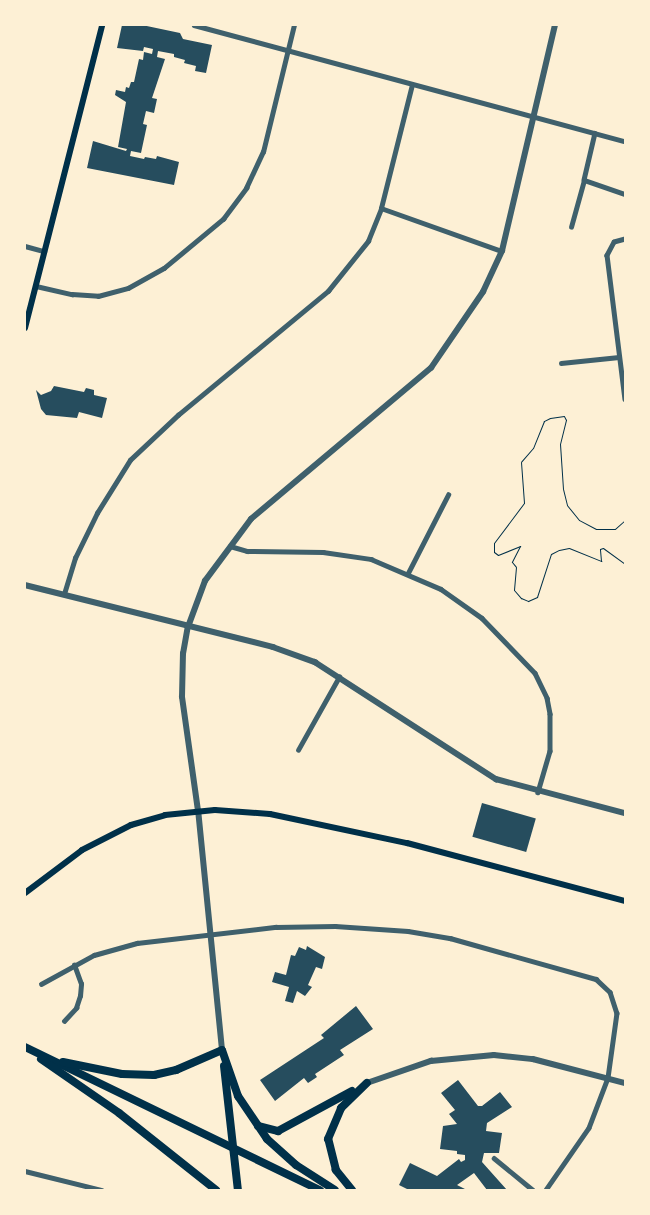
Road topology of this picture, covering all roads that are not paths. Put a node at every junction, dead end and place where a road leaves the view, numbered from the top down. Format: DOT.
graph roads {
  1 [pos="102,25"];
  2 [pos="194,25"];
  3 [pos="294,25"];
  4 [pos="555,25"];
  5 [pos="289,51"];
  6 [pos="412,85"];
  7 [pos="534,118"];
  8 [pos="595,133"];
  9 [pos="625,141"];
  10 [pos="584,180"];
  11 [pos="625,194"];
  12 [pos="381,208"];
  13 [pos="571,226"];
  14 [pos="625,239"];
  15 [pos="25,246"];
  16 [pos="44,251"];
  17 [pos="502,251"];
  18 [pos="36,286"];
  19 [pos="25,328"];
  20 [pos="619,357"];
  21 [pos="561,364"];
  22 [pos="625,399"];
  23 [pos="448,495"];
  24 [pos="230,546"];
  25 [pos="408,573"];
  26 [pos="25,585"];
  27 [pos="64,594"];
  28 [pos="188,627"];
  29 [pos="339,678"];
  30 [pos="298,750"];
  31 [pos="538,792"];
  32 [pos="198,810"];
  33 [pos="625,813"];
  34 [pos="25,893"];
  35 [pos="625,901"];
  36 [pos="212,934"];
  37 [pos="74,966"];
  38 [pos="42,984"];
  39 [pos="64,1021"];
  40 [pos="25,1047"];
  41 [pos="222,1050"];
  42 [pos="50,1059"];
  43 [pos="608,1078"];
  44 [pos="367,1082"];
  45 [pos="625,1083"];
  46 [pos="257,1125"];
  47 [pos="494,1158"];
  48 [pos="25,1171"];
  49 [pos="102,1190"];
  50 [pos="216,1190"];
  51 [pos="238,1190"];
  52 [pos="320,1190"];
  53 [pos="335,1190"];
  54 [pos="352,1190"];
  55 [pos="533,1190"];
  56 [pos="546,1190"];
  1 -- 16 [label="main road"];
  2 -- 5 [label="street"];
  3 -- 5 [label="street"];
  4 -- 7 [label="street"];
  5 -- 6 [label="street"];
  5 -- 18 [label="street"];
  6 -- 7 [label="street"];
  6 -- 12 [label="street"];
  7 -- 8 [label="street"];
  7 -- 17 [label="street"];
  8 -- 9 [label="street"];
  8 -- 10 [label="street"];
  10 -- 11 [label="street"];
  10 -- 13 [label="street"];
  12 -- 17 [label="street"];
  12 -- 27 [label="street"];
  14 -- 20 [label="street"];
  15 -- 16 [label="street"];
  16 -- 18 [label="main road"];
  17 -- 24 [label="street"];
  18 -- 19 [label="main road"];
  20 -- 21 [label="street"];
  20 -- 22 [label="street"];
  23 -- 25 [label="street"];
  24 -- 25 [label="street"];
  24 -- 28 [label="street"];
  25 -- 31 [label="street"];
  26 -- 27 [label="street"];
  27 -- 28 [label="street"];
  28 -- 29 [label="street"];
  28 -- 32 [label="street"];
  29 -- 30 [label="street"];
  29 -- 31 [label="street"];
  31 -- 33 [label="street"];
  32 -- 34 [label="main road"];
  32 -- 35 [label="main road"];
  32 -- 36 [label="street"];
  36 -- 37 [label="street"];
  36 -- 41 [label="street"];
  36 -- 43 [label="street"];
  37 -- 38 [label="street"];
  37 -- 39 [label="street"];
  40 -- 42 [label="main road"];
  40 -- 50 [label="main road"];
  41 -- 42 [label="main road"];
  41 -- 46 [label="main road"];
  41 -- 51 [label="main road"];
  42 -- 52 [label="main road"];
  43 -- 44 [label="street"];
  43 -- 45 [label="street"];
  43 -- 56 [label="street"];
  44 -- 46 [label="main road"];
  44 -- 54 [label="main road"];
  46 -- 53 [label="main road"];
  47 -- 55 [label="street"];
  48 -- 49 [label="street"];
}
